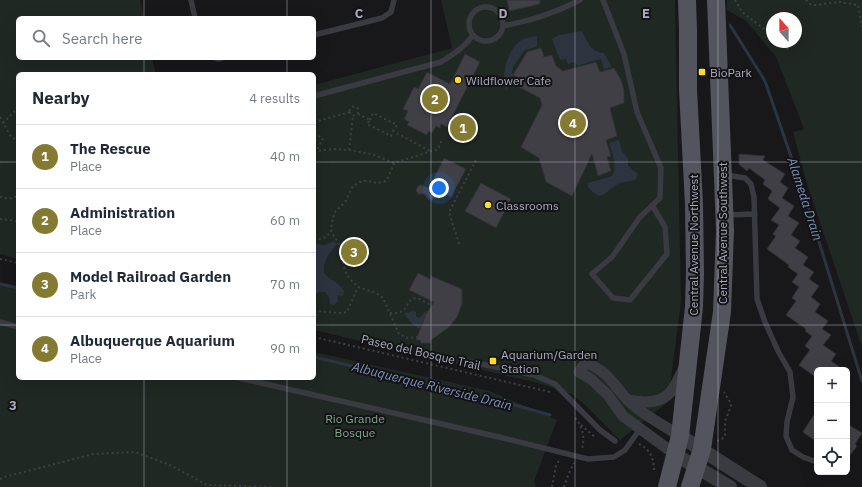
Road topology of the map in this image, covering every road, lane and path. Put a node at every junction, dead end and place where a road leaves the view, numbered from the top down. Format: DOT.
graph roads {
  1 [pos="191,0"];
  2 [pos="394,0"];
  3 [pos="580,0"];
  4 [pos="603,0"];
  5 [pos="687,0"];
  6 [pos="716,0"];
  7 [pos="735,0"];
  8 [pos="806,0"];
  9 [pos="195,16"];
  10 [pos="503,26"];
  11 [pos="862,27"];
  12 [pos="766,30"];
  13 [pos="316,34"];
  14 [pos="473,35"];
  15 [pos="786,48"];
  16 [pos="790,52"];
  17 [pos="316,95"];
  18 [pos="16,110"];
  19 [pos="350,112"];
  20 [pos="358,114"];
  21 [pos="353,116"];
  22 [pos="0,117"];
  23 [pos="370,120"];
  24 [pos="316,121"];
  25 [pos="3,123"];
  26 [pos="394,131"];
  27 [pos="316,135"];
  28 [pos="16,140"];
  29 [pos="442,140"];
  30 [pos="316,148"];
  31 [pos="316,150"];
  32 [pos="349,150"];
  33 [pos="430,151"];
  34 [pos="477,158"];
  35 [pos="394,163"];
  36 [pos="723,175"];
  37 [pos="0,197"];
  38 [pos="16,197"];
  39 [pos="652,205"];
  40 [pos="755,214"];
  41 [pos="725,215"];
  42 [pos="0,219"];
  43 [pos="16,222"];
  44 [pos="331,231"];
  45 [pos="316,240"];
  46 [pos="459,244"];
  47 [pos="0,259"];
  48 [pos="16,263"];
  49 [pos="358,287"];
  50 [pos="431,300"];
  51 [pos="316,311"];
  52 [pos="390,313"];
  53 [pos="0,322"];
  54 [pos="16,326"];
  55 [pos="316,336"];
  56 [pos="417,337"];
  57 [pos="689,358"];
  58 [pos="466,361"];
  59 [pos="248,380"];
  60 [pos="721,388"];
  61 [pos="554,393"];
  62 [pos="628,400"];
  63 [pos="574,416"];
  64 [pos="580,424"];
  65 [pos="640,429"];
  66 [pos="680,436"];
  67 [pos="615,441"];
  68 [pos="709,446"];
  69 [pos="563,453"];
  70 [pos="676,455"];
  71 [pos="653,458"];
  72 [pos="814,461"];
  73 [pos="696,467"];
  74 [pos="654,472"];
  75 [pos="0,479"];
  76 [pos="207,485"];
  77 [pos="204,487"];
  78 [pos="270,487"];
  79 [pos="552,487"];
  80 [pos="667,487"];
  81 [pos="690,487"];
  82 [pos="730,487"];
  83 [pos="760,487"];
  1 -- 9 [label="lane"];
  2 -- 13 [label="lane"];
  3 -- 10 [label="lane"];
  4 -- 39 [label="lane"];
  5 -- 57 [label="main road, Central Avenue Northwest"];
  6 -- 36 [label="main road, Central Avenue Southwest"];
  7 -- 12 [label="path"];
  8 -- 11 [label="path"];
  10 -- 14 [label="lane"];
  10 -- 14 [label="lane"];
  14 -- 17 [label="lane"];
  15 -- 16 [label="path"];
  18 -- 25 [label="path"];
  19 -- 20 [label="path"];
  19 -- 21 [label="path"];
  19 -- 24 [label="path"];
  20 -- 21 [label="path"];
  20 -- 23 [label="path"];
  21 -- 32 [label="path"];
  22 -- 25 [label="path"];
  23 -- 26 [label="path"];
  23 -- 26 [label="path"];
  25 -- 28 [label="path"];
  26 -- 33 [label="path"];
  27 -- 30 [label="path"];
  29 -- 33 [label="path"];
  31 -- 32 [label="path"];
  32 -- 35 [label="path"];
  33 -- 35 [label="path"];
  34 -- 46 [label="path"];
  35 -- 44 [label="path"];
  36 -- 40 [label="lane"];
  36 -- 41 [label="main road, Central Avenue Southwest"];
  37 -- 38 [label="path"];
  39 -- 39 [label="lane"];
  40 -- 41 [label="lane"];
  40 -- 72 [label="lane"];
  41 -- 68 [label="main road, Central Avenue Southwest"];
  42 -- 43 [label="path"];
  44 -- 45 [label="path"];
  44 -- 49 [label="path"];
  47 -- 48 [label="path"];
  49 -- 51 [label="path"];
  49 -- 52 [label="path"];
  50 -- 52 [label="path"];
  52 -- 56 [label="path"];
  53 -- 54 [label="lane"];
  55 -- 61 [label="path, Paseo del Bosque Trail"];
  57 -- 62 [label="street"];
  57 -- 66 [label="main road, Central Avenue Northwest"];
  58 -- 67 [label="lane"];
  59 -- 69 [label="lane"];
  60 -- 68 [label="path"];
  62 -- 65 [label="street"];
  62 -- 66 [label="street"];
  63 -- 64 [label="path"];
  65 -- 69 [label="lane"];
  65 -- 70 [label="street"];
  66 -- 68 [label="street"];
  66 -- 70 [label="main road, Central Avenue Northwest"];
  68 -- 73 [label="main road, Central Avenue Southwest"];
  68 -- 83 [label="street"];
  69 -- 79 [label="path"];
  70 -- 73 [label="street"];
  70 -- 80 [label="main road, Central Avenue Northwest"];
  71 -- 74 [label="path"];
  73 -- 81 [label="main road, Central Avenue Southwest"];
  73 -- 82 [label="street"];
  75 -- 76 [label="path"];
  76 -- 77 [label="path"];
  76 -- 78 [label="path"];
}
